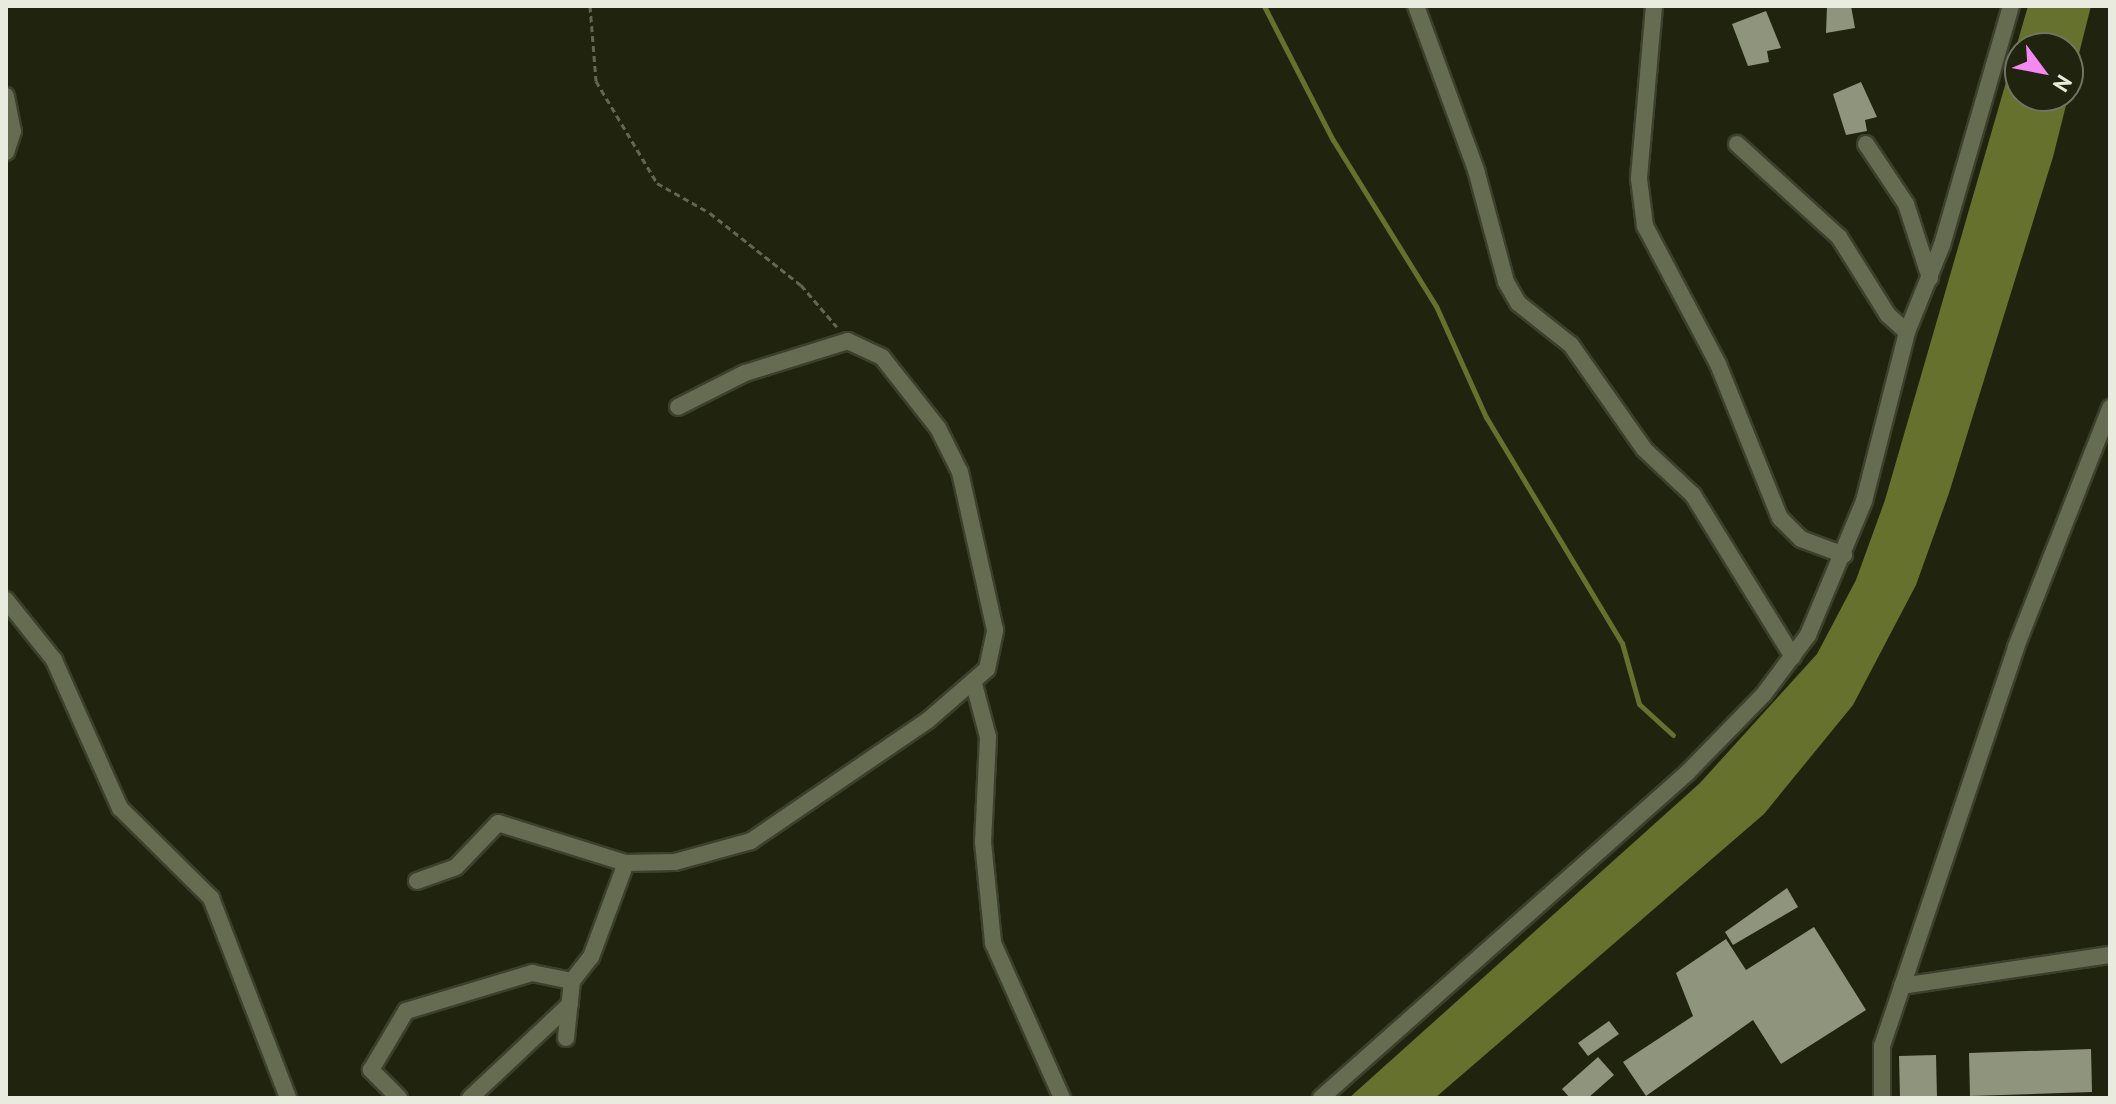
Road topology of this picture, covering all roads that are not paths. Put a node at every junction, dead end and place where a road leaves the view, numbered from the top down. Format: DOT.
graph roads {
  1 [pos="1416,6"];
  2 [pos="1654,6"];
  3 [pos="2011,6"];
  4 [pos="6,96"];
  5 [pos="1737,144"];
  6 [pos="1866,144"];
  7 [pos="6,152"];
  8 [pos="1930,278"];
  9 [pos="1907,332"];
  10 [pos="678,407"];
  11 [pos="2110,408"];
  12 [pos="1844,555"];
  13 [pos="6,600"];
  14 [pos="1793,657"];
  15 [pos="974,684"];
  16 [pos="626,863"];
  17 [pos="417,881"];
  18 [pos="2110,955"];
  19 [pos="572,981"];
  20 [pos="1902,986"];
  21 [pos="570,1004"];
  22 [pos="566,1038"];
  23 [pos="288,1098"];
  24 [pos="399,1098"];
  25 [pos="470,1098"];
  26 [pos="1062,1098"];
  27 [pos="1321,1098"];
  28 [pos="1882,1098"];
  1 -- 14 [label="street"];
  2 -- 12 [label="street"];
  3 -- 8 [label="street"];
  4 -- 7 [label="street"];
  5 -- 9 [label="street"];
  6 -- 8 [label="street"];
  8 -- 9 [label="street"];
  9 -- 12 [label="street"];
  10 -- 15 [label="street"];
  11 -- 20 [label="street"];
  12 -- 14 [label="street"];
  13 -- 23 [label="street"];
  14 -- 27 [label="street"];
  15 -- 16 [label="street"];
  15 -- 26 [label="street"];
  16 -- 17 [label="street"];
  16 -- 19 [label="street"];
  18 -- 20 [label="street"];
  19 -- 21 [label="street"];
  19 -- 24 [label="street"];
  20 -- 28 [label="street"];
  21 -- 22 [label="street"];
  21 -- 25 [label="street"];
}
